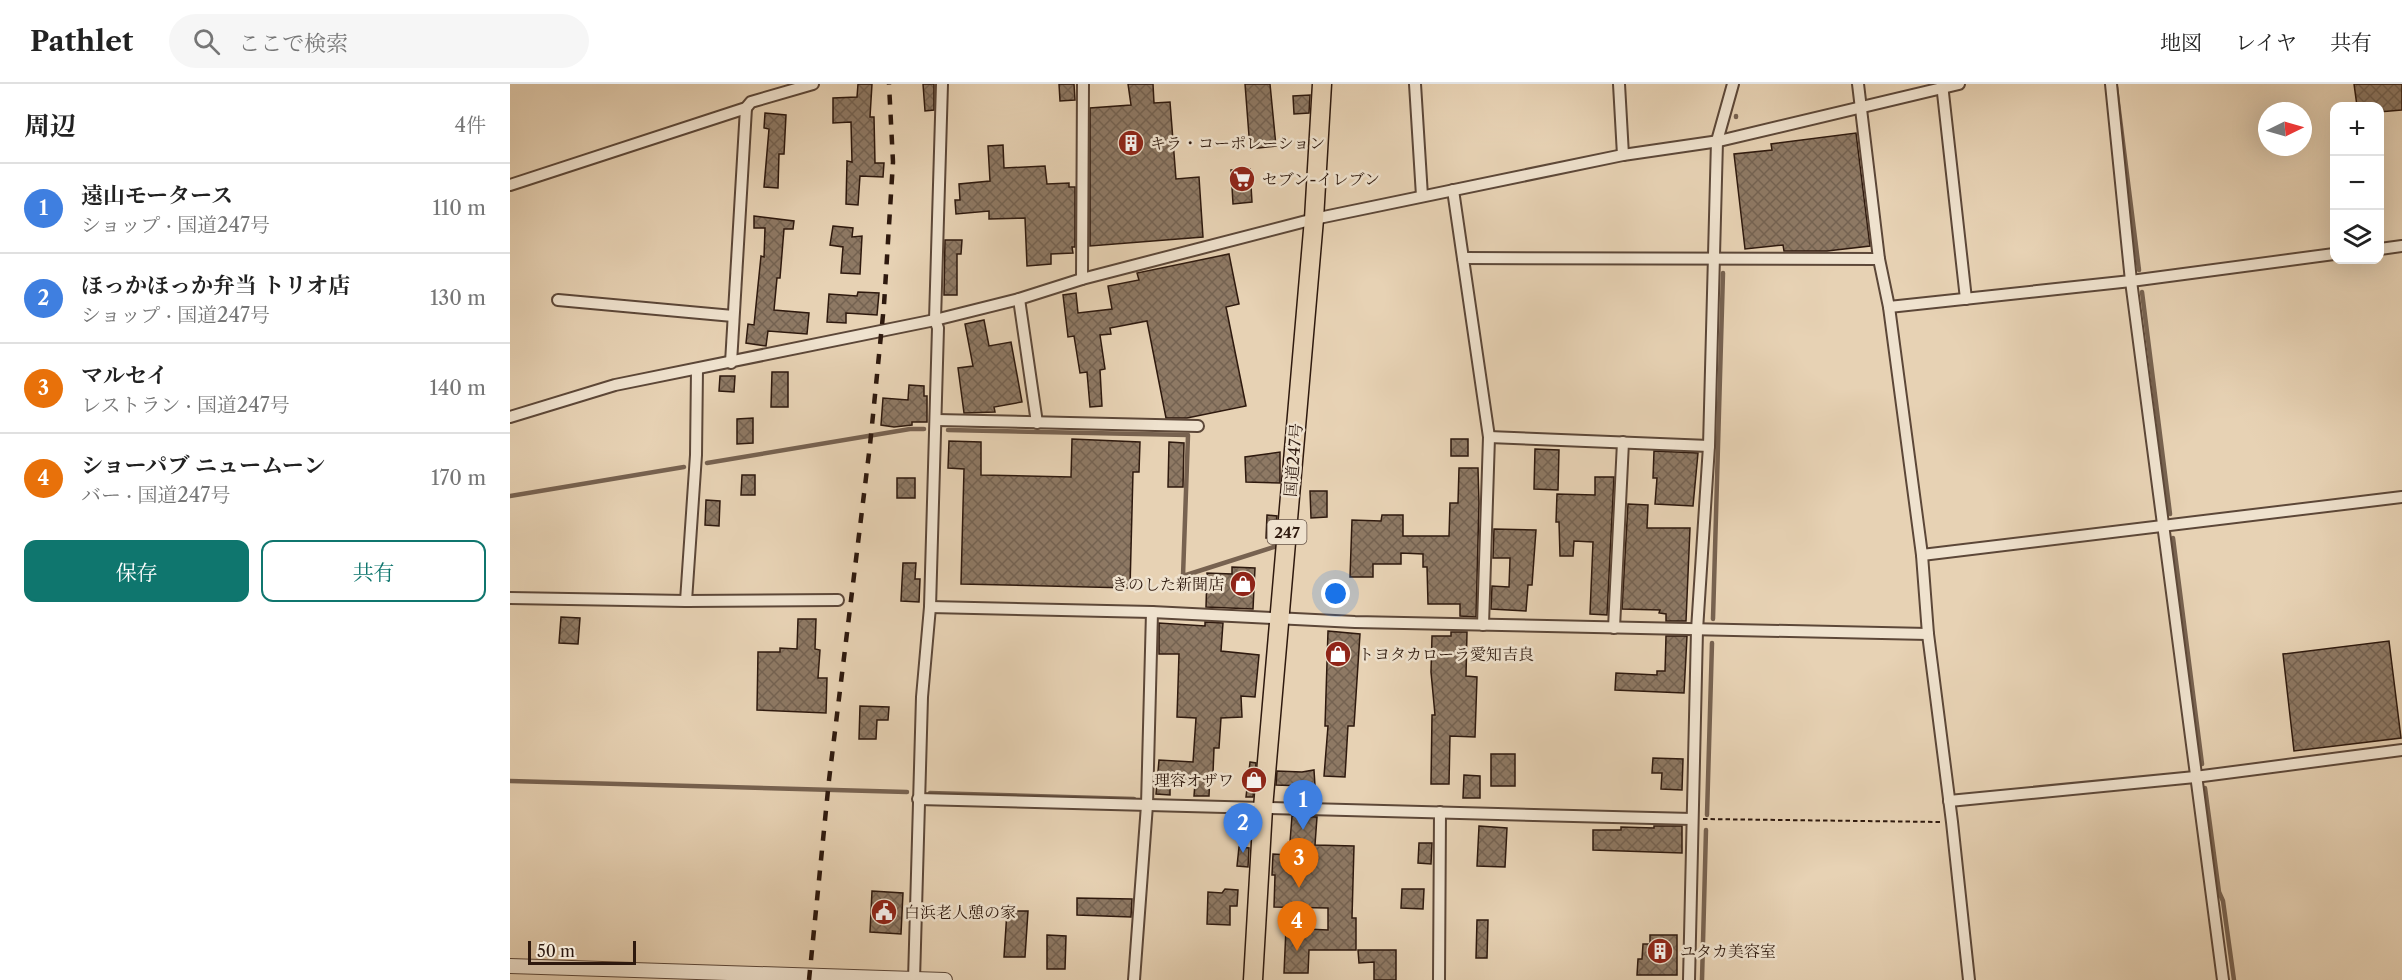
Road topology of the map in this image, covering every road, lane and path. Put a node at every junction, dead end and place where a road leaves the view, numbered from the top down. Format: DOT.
graph roads {
  1 [pos="813,84"];
  2 [pos="942,84"];
  3 [pos="1083,84"];
  4 [pos="1322,84"];
  5 [pos="1415,84"];
  6 [pos="1619,84"];
  7 [pos="1733,84"];
  8 [pos="1858,84"];
  9 [pos="1959,84"];
  10 [pos="2110,84"];
  11 [pos="1941,86"];
  12 [pos="746,108"];
  13 [pos="1860,109"];
  14 [pos="1717,141"];
  15 [pos="1623,155"];
  16 [pos="510,185"];
  17 [pos="1453,190"];
  18 [pos="1422,196"];
  19 [pos="1314,219"];
  20 [pos="2402,246"];
  21 [pos="2384,248"];
  22 [pos="2330,255"];
  23 [pos="1462,258"];
  24 [pos="1879,259"];
  25 [pos="1714,260"];
  26 [pos="1082,279"];
  27 [pos="2131,281"];
  28 [pos="1019,299"];
  29 [pos="558,300"];
  30 [pos="1966,300"];
  31 [pos="1888,308"];
  32 [pos="733,316"];
  33 [pos="935,320"];
  34 [pos="731,363"];
  35 [pos="697,369"];
  36 [pos="510,417"];
  37 [pos="937,420"];
  38 [pos="1037,423"];
  39 [pos="1198,426"];
  40 [pos="1489,437"];
  41 [pos="1623,442"];
  42 [pos="1709,446"];
  43 [pos="2402,497"];
  44 [pos="2164,527"];
  45 [pos="1922,555"];
  46 [pos="510,598"];
  47 [pos="838,600"];
  48 [pos="686,601"];
  49 [pos="930,607"];
  50 [pos="1152,612"];
  51 [pos="1280,620"];
  52 [pos="1483,625"];
  53 [pos="1614,628"];
  54 [pos="1696,630"];
  55 [pos="1928,634"];
  56 [pos="2402,750"];
  57 [pos="2195,777"];
  58 [pos="918,799"];
  59 [pos="1949,801"];
  60 [pos="1147,805"];
  61 [pos="1263,808"];
  62 [pos="1440,812"];
  63 [pos="1692,819"];
  64 [pos="1952,822"];
  65 [pos="510,966"];
  66 [pos="809,976"];
  67 [pos="913,980"];
  68 [pos="945,980"];
  69 [pos="1134,980"];
  70 [pos="1253,980"];
  71 [pos="1439,980"];
  72 [pos="1689,980"];
  73 [pos="1969,980"];
  74 [pos="2223,980"];
  1 -- 12 [label="street"];
  2 -- 33 [label="street"];
  3 -- 26 [label="street"];
  4 -- 19 [label="highway, 国道247号 / 247"];
  5 -- 18 [label="street"];
  6 -- 15 [label="street"];
  7 -- 14 [label="street"];
  8 -- 13 [label="street"];
  9 -- 11 [label="street"];
  10 -- 27 [label="street"];
  11 -- 13 [label="street"];
  11 -- 30 [label="street"];
  12 -- 16 [label="street"];
  12 -- 32 [label="street"];
  13 -- 14 [label="street"];
  13 -- 24 [label="street"];
  14 -- 15 [label="street"];
  14 -- 25 [label="street"];
  15 -- 17 [label="street"];
  17 -- 18 [label="street"];
  17 -- 23 [label="street"];
  18 -- 19 [label="street"];
  19 -- 26 [label="street"];
  19 -- 51 [label="highway, 国道247号 / 247"];
  20 -- 21 [label="street"];
  22 -- 27 [label="street"];
  23 -- 25 [label="street"];
  23 -- 40 [label="street"];
  24 -- 25 [label="street"];
  24 -- 31 [label="street"];
  25 -- 42 [label="street"];
  26 -- 28 [label="street"];
  27 -- 30 [label="street"];
  27 -- 44 [label="street"];
  28 -- 33 [label="street"];
  28 -- 38 [label="street"];
  29 -- 32 [label="street"];
  30 -- 31 [label="street"];
  31 -- 45 [label="street"];
  32 -- 34 [label="street"];
  33 -- 34 [label="street"];
  33 -- 37 [label="street"];
  34 -- 35 [label="street"];
  35 -- 36 [label="street"];
  35 -- 48 [label="street"];
  37 -- 38 [label="street"];
  37 -- 49 [label="street"];
  38 -- 39 [label="street"];
  40 -- 41 [label="street"];
  40 -- 52 [label="street"];
  41 -- 42 [label="street"];
  41 -- 53 [label="street"];
  42 -- 54 [label="street"];
  43 -- 44 [label="street"];
  44 -- 45 [label="street"];
  44 -- 57 [label="street"];
  45 -- 55 [label="street"];
  46 -- 48 [label="street"];
  47 -- 48 [label="street"];
  49 -- 50 [label="street"];
  49 -- 58 [label="street"];
  50 -- 51 [label="street"];
  50 -- 60 [label="street"];
  51 -- 52 [label="street"];
  51 -- 61 [label="highway, 国道247号 / 247"];
  52 -- 53 [label="street"];
  53 -- 54 [label="street"];
  54 -- 55 [label="street"];
  54 -- 63 [label="street"];
  55 -- 59 [label="street"];
  56 -- 57 [label="street"];
  57 -- 59 [label="street"];
  57 -- 74 [label="street"];
  58 -- 60 [label="street"];
  58 -- 67 [label="street"];
  59 -- 64 [label="street"];
  60 -- 61 [label="street"];
  60 -- 69 [label="street"];
  61 -- 62 [label="street"];
  61 -- 70 [label="highway, 国道247号 / 247"];
  62 -- 63 [label="street"];
  62 -- 71 [label="street"];
  63 -- 64 [label="path"];
  63 -- 72 [label="street"];
  64 -- 73 [label="street"];
  65 -- 66 [label="street"];
  66 -- 67 [label="street"];
  67 -- 68 [label="street"];
}
